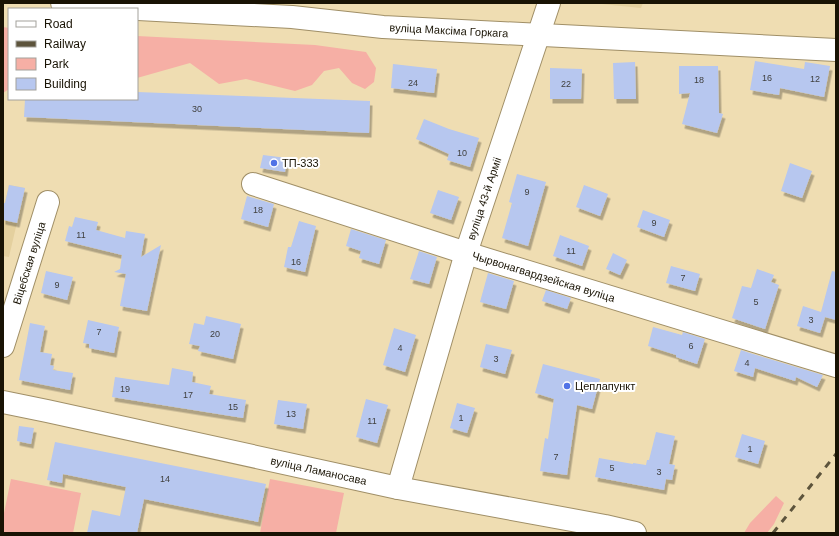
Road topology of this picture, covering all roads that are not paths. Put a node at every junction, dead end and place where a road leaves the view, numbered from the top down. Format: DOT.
graph roads {
  1 [pos="62,3"];
  2 [pos="549,3"];
  3 [pos="125,8"];
  4 [pos="138,9"];
  5 [pos="539,35"];
  6 [pos="836,50"];
  7 [pos="253,184"];
  8 [pos="48,202"];
  9 [pos="466,253"];
  10 [pos="3,346"];
  11 [pos="836,366"];
  12 [pos="3,402"];
  13 [pos="398,488"];
  14 [pos="635,533"];
  1 -- 3 [label="street, вуліца Максіма Горкага"];
  2 -- 5 [label="street, вуліца 43-й Арміі"];
  4 -- 5 [label="street, вуліца Максіма Горкага"];
  5 -- 6 [label="street, вуліца Максіма Горкага"];
  5 -- 9 [label="street, вуліца 43-й Арміі"];
  7 -- 9 [label="street, Чырвонагвардзейская вуліца"];
  8 -- 10 [label="street, Віцебская вуліца"];
  9 -- 11 [label="street, Чырвонагвардзейская вуліца"];
  9 -- 13 [label="street, вуліца 43-й Арміі"];
  12 -- 13 [label="street, вуліца Ламаносава"];
  13 -- 14 [label="street, вуліца Ламаносава"];
}
